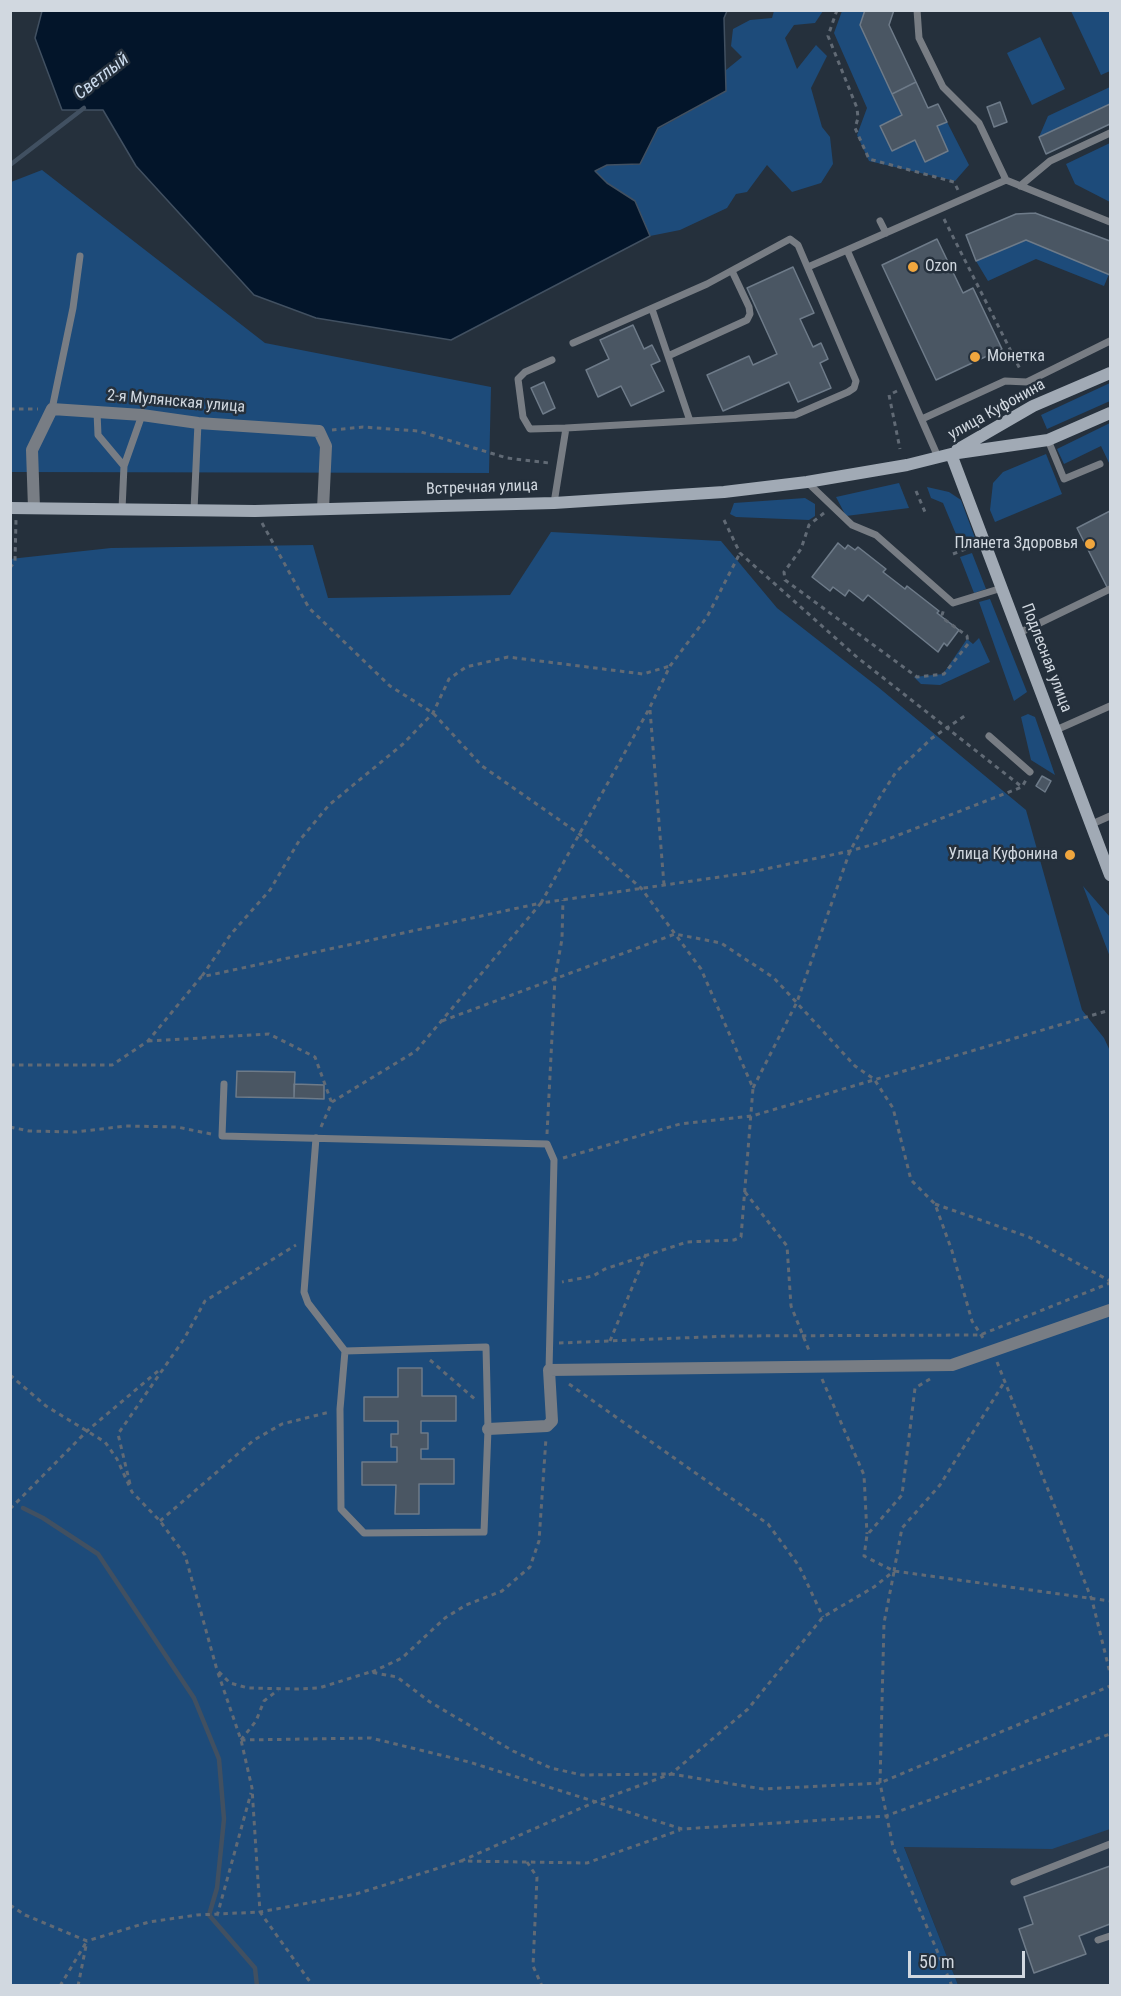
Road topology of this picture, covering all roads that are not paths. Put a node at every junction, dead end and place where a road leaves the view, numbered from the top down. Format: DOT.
graph roads {
  1 [pos="918,10"];
  2 [pos="1110,133"];
  3 [pos="1006,180"];
  4 [pos="1020,186"];
  5 [pos="880,221"];
  6 [pos="1110,222"];
  7 [pos="886,233"];
  8 [pos="847,250"];
  9 [pos="80,256"];
  10 [pos="808,267"];
  11 [pos="732,271"];
  12 [pos="652,309"];
  13 [pos="1110,341"];
  14 [pos="573,343"];
  15 [pos="668,356"];
  16 [pos="552,360"];
  17 [pos="1110,373"];
  18 [pos="52,409"];
  19 [pos="97,412"];
  20 [pos="1110,412"];
  21 [pos="142,415"];
  22 [pos="921,419"];
  23 [pos="690,421"];
  24 [pos="198,423"];
  25 [pos="566,428"];
  26 [pos="1048,440"];
  27 [pos="944,456"];
  28 [pos="1100,464"];
  29 [pos="124,466"];
  30 [pos="807,482"];
  31 [pos="554,503"];
  32 [pos="13,508"];
  33 [pos="34,508"];
  34 [pos="122,509"];
  35 [pos="323,509"];
  36 [pos="194,510"];
  37 [pos="1002,588"];
  38 [pos="1110,589"];
  39 [pos="1019,633"];
  40 [pos="1110,708"];
  41 [pos="1056,730"];
  42 [pos="989,736"];
  43 [pos="1030,772"];
  44 [pos="1110,816"];
  45 [pos="1092,824"];
  46 [pos="1110,874"];
  47 [pos="224,1084"];
  48 [pos="316,1138"];
  49 [pos="1110,1310"];
  50 [pos="345,1351"];
  51 [pos="549,1370"];
  52 [pos="488,1429"];
  53 [pos="1110,1844"];
  54 [pos="1014,1882"];
  55 [pos="1110,1936"];
  56 [pos="1098,1940"];
  1 -- 3 [label="lane"];
  2 -- 4 [label="lane"];
  3 -- 4 [label="lane"];
  3 -- 7 [label="lane"];
  4 -- 6 [label="lane"];
  5 -- 7 [label="lane"];
  7 -- 8 [label="lane"];
  8 -- 10 [label="lane"];
  8 -- 22 [label="lane"];
  9 -- 18 [label="lane"];
  10 -- 11 [label="lane"];
  10 -- 23 [label="lane"];
  11 -- 12 [label="lane"];
  11 -- 15 [label="lane"];
  12 -- 14 [label="lane"];
  12 -- 15 [label="lane"];
  13 -- 22 [label="lane"];
  15 -- 23 [label="lane"];
  16 -- 25 [label="lane"];
  17 -- 27 [label="main road, улица Куфонина"];
  18 -- 19 [label="street, 2-я Мулянская улица"];
  18 -- 33 [label="street"];
  19 -- 21 [label="street, 2-я Мулянская улица"];
  19 -- 29 [label="lane"];
  20 -- 26 [label="main road, улица Куфонина"];
  21 -- 24 [label="street, 2-я Мулянская улица"];
  21 -- 29 [label="lane"];
  22 -- 27 [label="lane"];
  23 -- 25 [label="lane"];
  24 -- 35 [label="street, 2-я Мулянская улица"];
  24 -- 36 [label="lane"];
  25 -- 31 [label="lane"];
  26 -- 27 [label="main road, улица Куфонина"];
  26 -- 28 [label="lane"];
  27 -- 30 [label="main road, Встречная улица"];
  27 -- 37 [label="main road, Подлесная улица"];
  29 -- 34 [label="lane"];
  30 -- 31 [label="main road, Встречная улица"];
  30 -- 37 [label="lane"];
  31 -- 35 [label="main road, Встречная улица"];
  32 -- 33 [label="main road, Встречная улица"];
  33 -- 34 [label="main road, Встречная улица"];
  34 -- 36 [label="main road, Встречная улица"];
  35 -- 36 [label="main road, Встречная улица"];
  37 -- 39 [label="main road, Подлесная улица"];
  38 -- 39 [label="lane"];
  39 -- 41 [label="main road, Подлесная улица"];
  40 -- 41 [label="lane"];
  41 -- 45 [label="main road, Подлесная улица"];
  42 -- 43 [label="lane"];
  44 -- 45 [label="lane"];
  45 -- 46 [label="main road, Подлесная улица"];
  47 -- 48 [label="lane"];
  48 -- 50 [label="lane"];
  48 -- 51 [label="lane"];
  49 -- 51 [label="street"];
  50 -- 52 [label="lane"];
  50 -- 52 [label="lane"];
  51 -- 52 [label="street"];
  53 -- 54 [label="lane"];
  55 -- 56 [label="lane"];
}
